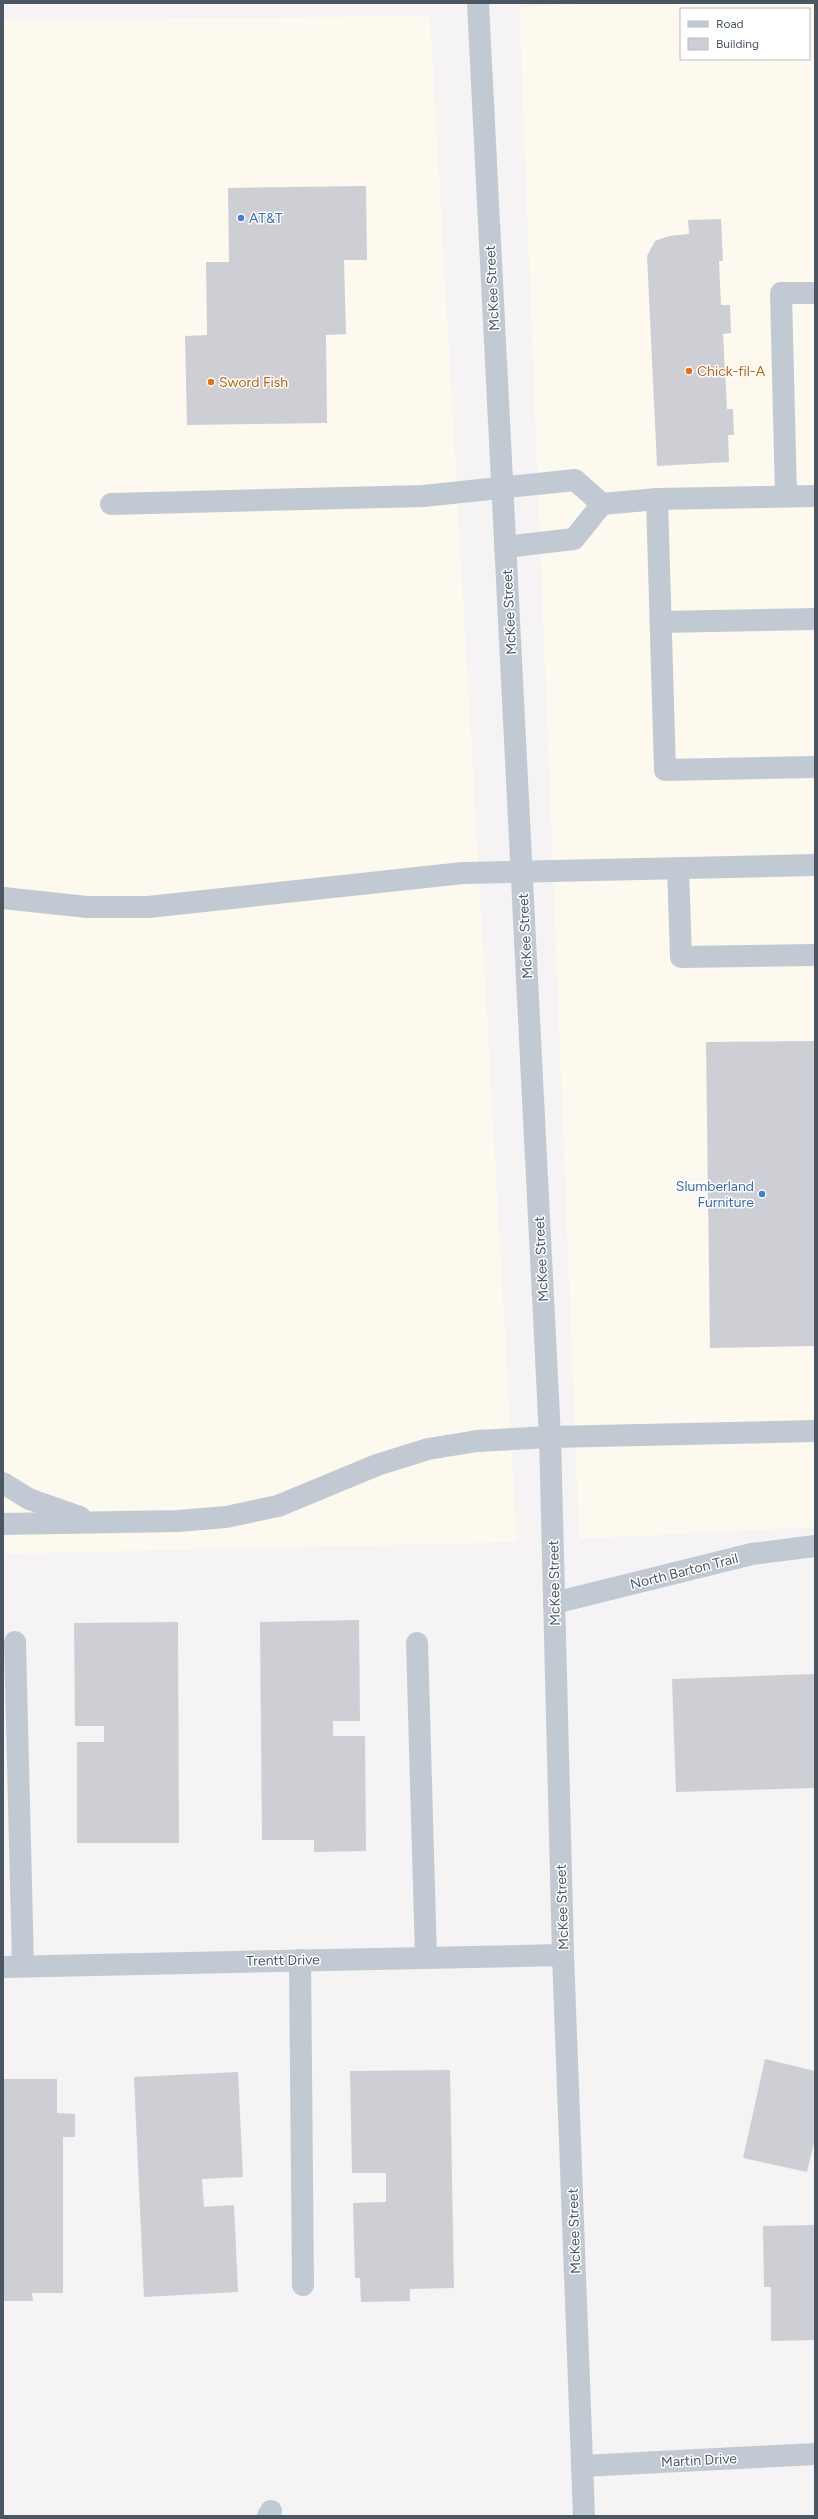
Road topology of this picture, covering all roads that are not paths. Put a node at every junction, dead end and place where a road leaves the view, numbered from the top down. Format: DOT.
graph roads {
  1 [pos="478,3"];
  2 [pos="815,293"];
  3 [pos="502,488"];
  4 [pos="786,496"];
  5 [pos="815,496"];
  6 [pos="657,499"];
  7 [pos="111,504"];
  8 [pos="602,504"];
  9 [pos="505,547"];
  10 [pos="815,619"];
  11 [pos="661,622"];
  12 [pos="815,767"];
  13 [pos="815,865"];
  14 [pos="678,868"];
  15 [pos="522,870"];
  16 [pos="3,898"];
  17 [pos="815,955"];
  18 [pos="815,1432"];
  19 [pos="550,1437"];
  20 [pos="3,1483"];
  21 [pos="115,1522"];
  22 [pos="3,1524"];
  23 [pos="815,1546"];
  24 [pos="554,1603"];
  25 [pos="15,1642"];
  26 [pos="417,1643"];
  27 [pos="563,1954"];
  28 [pos="426,1957"];
  29 [pos="300,1960"];
  30 [pos="13,1966"];
  31 [pos="303,2285"];
  32 [pos="815,2454"];
  33 [pos="582,2466"];
  34 [pos="584,2516"];
  1 -- 3 [label="street, McKee Street"];
  2 -- 4 [label="street"];
  3 -- 7 [label="street"];
  3 -- 8 [label="street"];
  3 -- 9 [label="street, McKee Street"];
  4 -- 5 [label="street"];
  4 -- 6 [label="street"];
  6 -- 8 [label="street"];
  6 -- 11 [label="street"];
  8 -- 9 [label="street"];
  9 -- 15 [label="street, McKee Street"];
  10 -- 11 [label="street"];
  11 -- 12 [label="street"];
  13 -- 14 [label="street"];
  14 -- 15 [label="street"];
  14 -- 17 [label="street"];
  15 -- 16 [label="street"];
  15 -- 19 [label="street, McKee Street"];
  18 -- 19 [label="street"];
  19 -- 21 [label="street"];
  19 -- 24 [label="street, McKee Street"];
  20 -- 21 [label="street"];
  21 -- 22 [label="street"];
  23 -- 24 [label="street, North Barton Trail"];
  24 -- 27 [label="street, McKee Street"];
  25 -- 30 [label="street"];
  26 -- 28 [label="street"];
  27 -- 28 [label="street, Trentt Drive"];
  27 -- 33 [label="street, McKee Street"];
  28 -- 29 [label="street, Trentt Drive"];
  29 -- 30 [label="street, Trentt Drive"];
  29 -- 31 [label="street"];
  32 -- 33 [label="street, Martin Drive"];
  33 -- 34 [label="street, McKee Street"];
}
